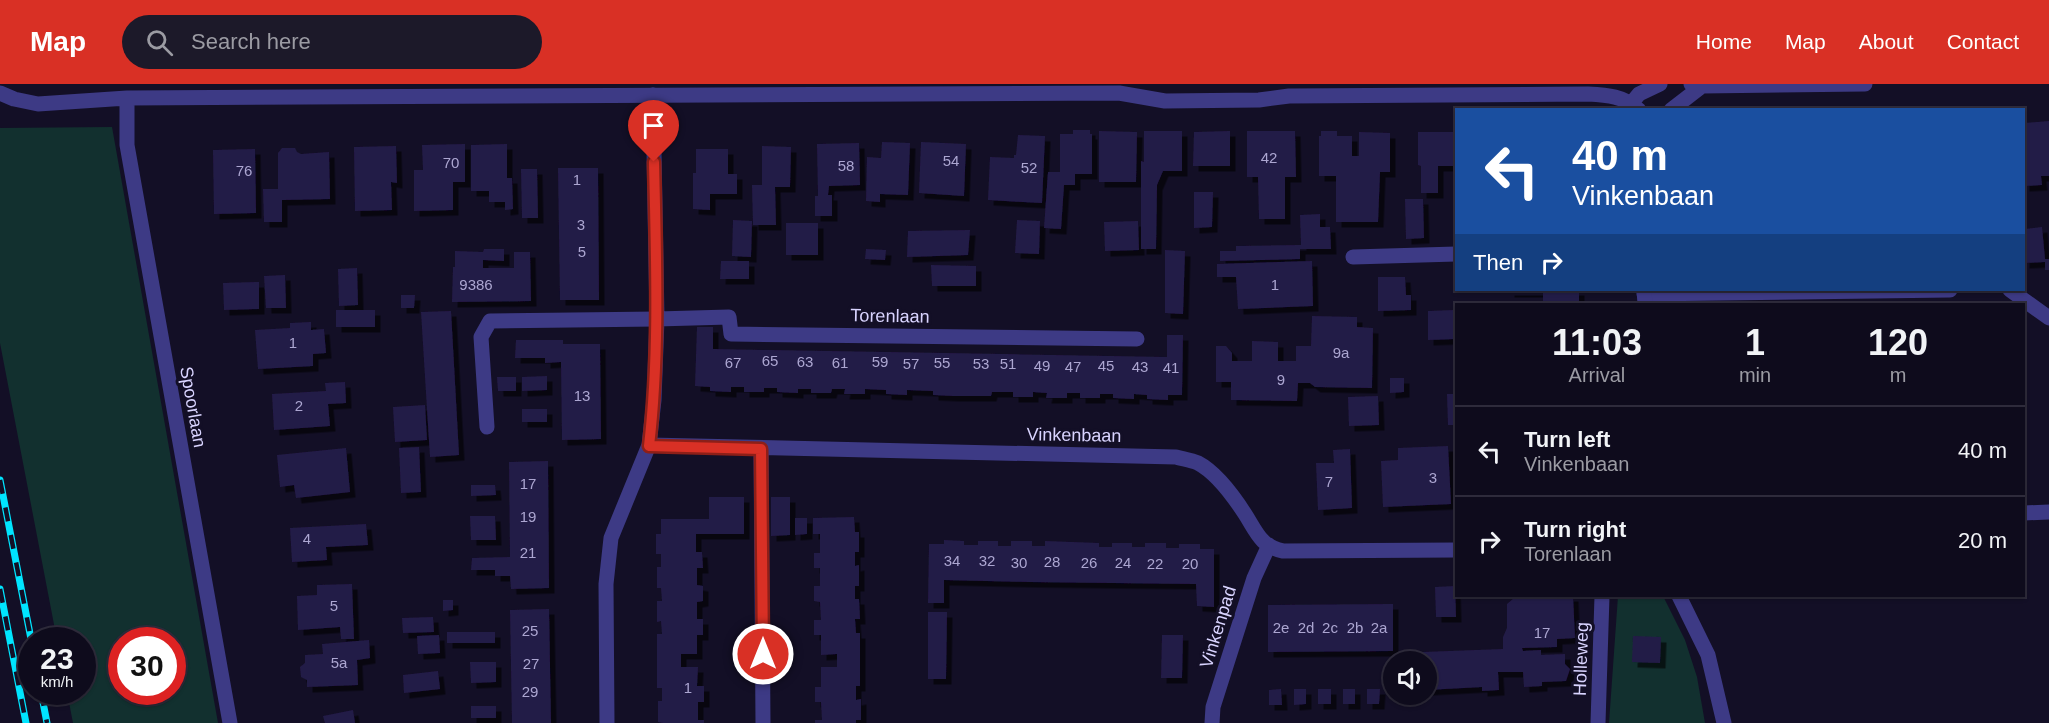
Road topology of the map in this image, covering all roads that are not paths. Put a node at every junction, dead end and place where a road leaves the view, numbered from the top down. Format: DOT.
graph roads {
  1 [pos="1660,84"];
  2 [pos="1865,84"];
  3 [pos="1697,85"];
  4 [pos="0,93"];
  5 [pos="652,95"];
  6 [pos="127,98"];
  7 [pos="1632,107"];
  8 [pos="1673,108"];
  9 [pos="1455,254"];
  10 [pos="1353,257"];
  11 [pos="1922,291"];
  12 [pos="2011,291"];
  13 [pos="1644,296"];
  14 [pos="1695,299"];
  15 [pos="2049,318"];
  16 [pos="657,319"];
  17 [pos="1137,339"];
  18 [pos="487,427"];
  19 [pos="649,446"];
  20 [pos="761,449"];
  21 [pos="2049,512"];
  22 [pos="2025,513"];
  23 [pos="1269,545"];
  24 [pos="1455,550"];
  25 [pos="1602,597"];
  26 [pos="1679,597"];
  27 [pos="230,723"];
  28 [pos="607,723"];
  29 [pos="763,723"];
  30 [pos="1212,723"];
  31 [pos="1598,723"];
  32 [pos="1724,723"];
  1 -- 7 [label="street"];
  2 -- 3 [label="street"];
  3 -- 8 [label="street"];
  4 -- 6 [label="street"];
  5 -- 6 [label="street"];
  5 -- 7 [label="street"];
  5 -- 16 [label="street"];
  6 -- 27 [label="street, Spoorlaan"];
  9 -- 10 [label="street"];
  11 -- 14 [label="street"];
  12 -- 15 [label="street"];
  13 -- 14 [label="street"];
  16 -- 17 [label="street, Torenlaan"];
  16 -- 18 [label="street, Torenlaan"];
  16 -- 19 [label="street"];
  19 -- 20 [label="street, Vinkenbaan"];
  19 -- 28 [label="street"];
  20 -- 23 [label="street, Vinkenbaan"];
  20 -- 29 [label="street"];
  21 -- 22 [label="street"];
  23 -- 24 [label="street"];
  23 -- 30 [label="street, Vinkenpad"];
  25 -- 31 [label="street, Holleweg"];
  26 -- 32 [label="street"];
}
